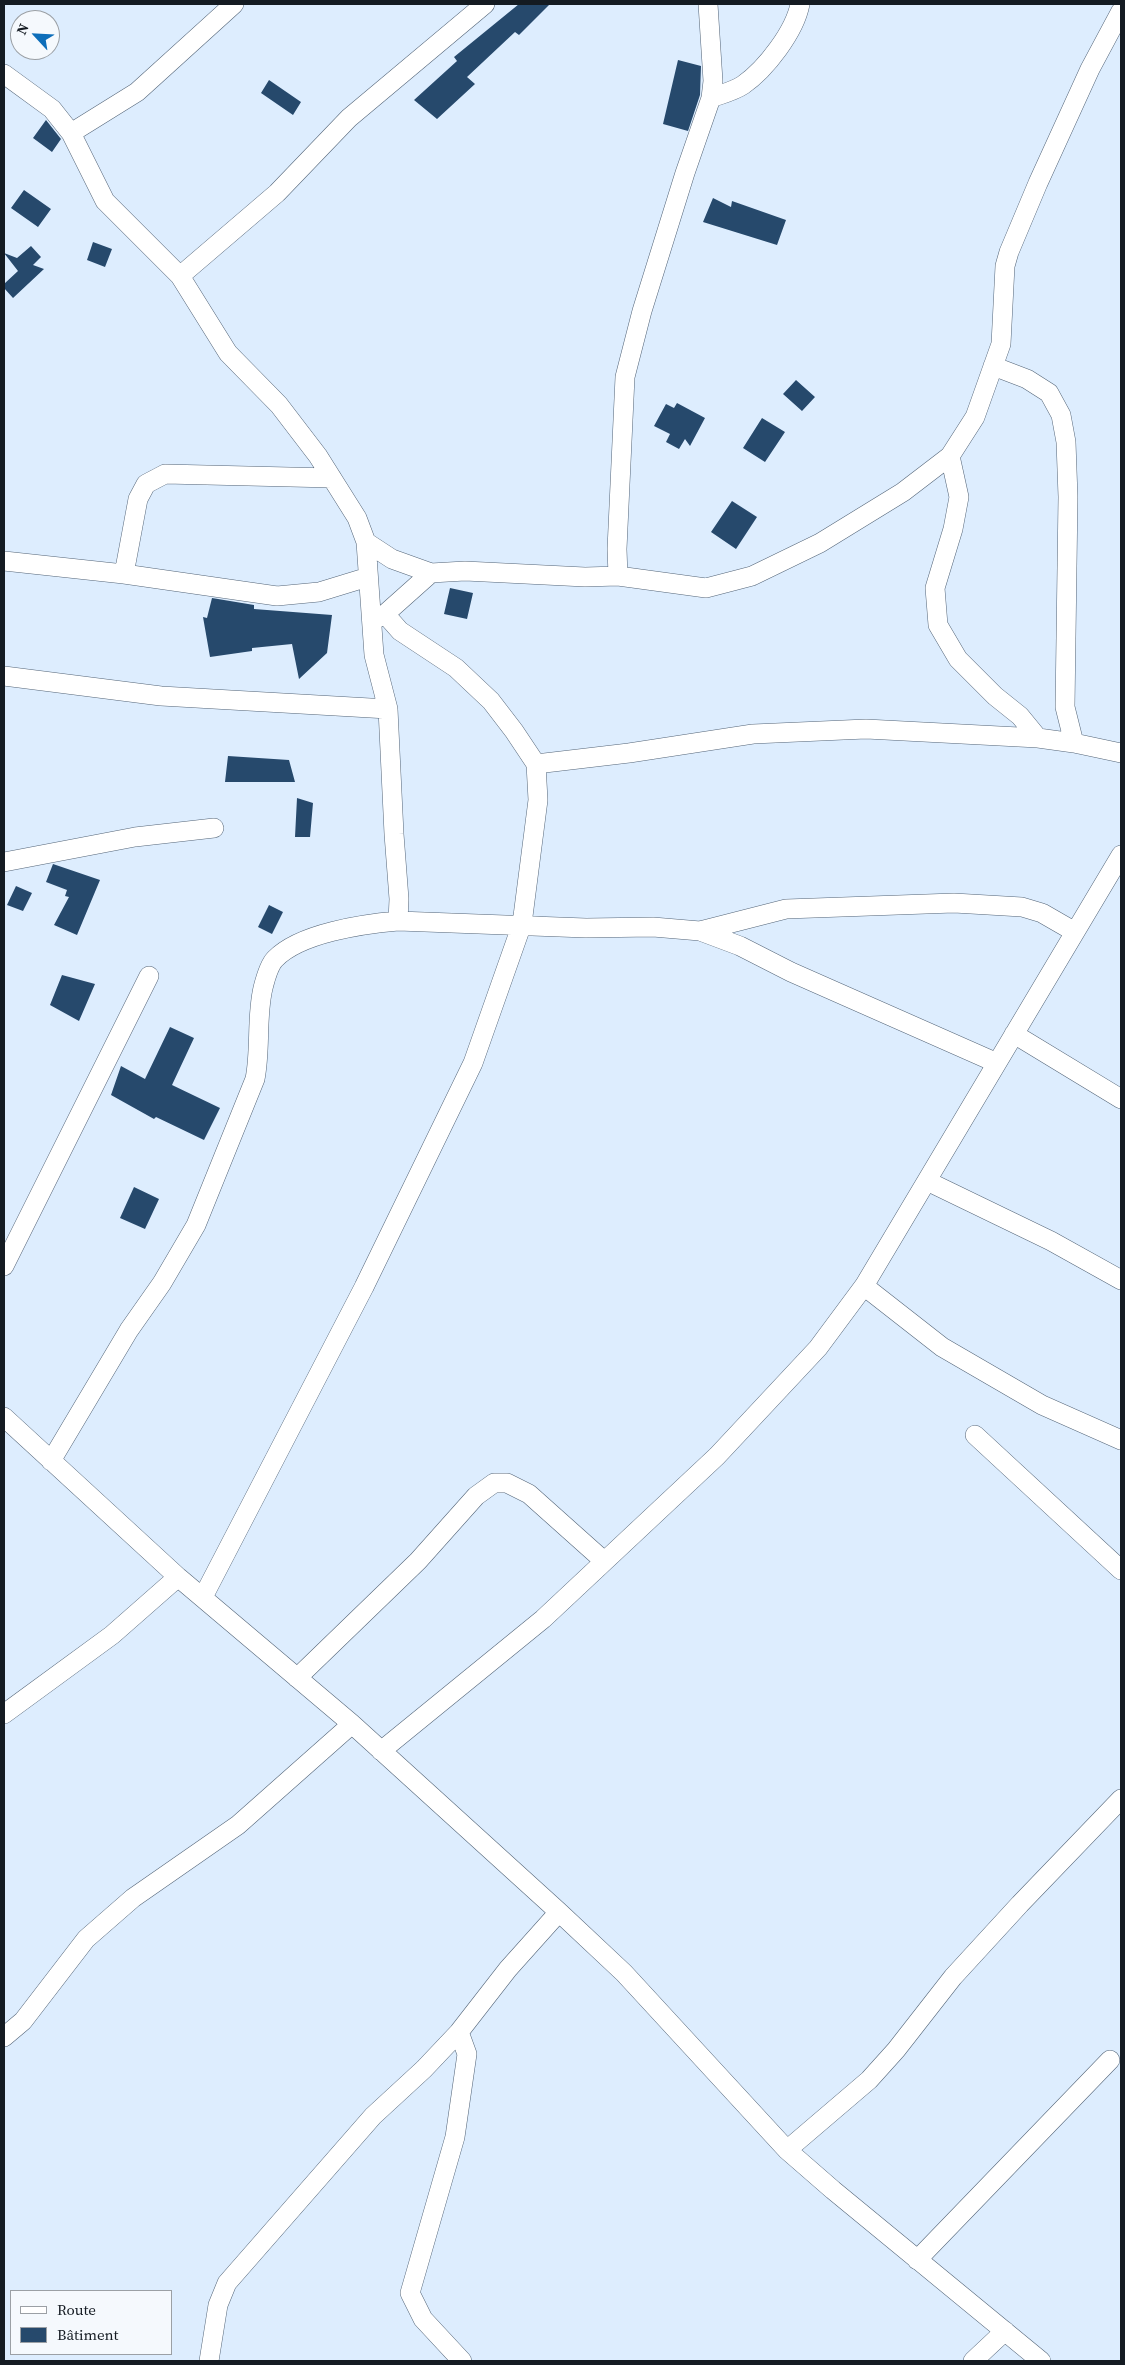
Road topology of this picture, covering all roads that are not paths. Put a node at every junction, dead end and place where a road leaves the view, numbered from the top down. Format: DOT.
graph roads {
  1 [pos="234,4"];
  2 [pos="485,4"];
  3 [pos="708,4"];
  4 [pos="800,4"];
  5 [pos="1121,11"];
  6 [pos="4,74"];
  7 [pos="711,98"];
  8 [pos="71,133"];
  9 [pos="180,276"];
  10 [pos="993,366"];
  11 [pos="950,456"];
  12 [pos="332,478"];
  13 [pos="366,542"];
  14 [pos="4,561"];
  15 [pos="431,573"];
  16 [pos="124,574"];
  17 [pos="618,576"];
  18 [pos="368,577"];
  19 [pos="378,618"];
  20 [pos="4,676"];
  21 [pos="388,709"];
  22 [pos="1038,738"];
  23 [pos="1074,743"];
  24 [pos="1121,753"];
  25 [pos="536,764"];
  26 [pos="214,828"];
  27 [pos="1121,854"];
  28 [pos="4,862"];
  29 [pos="398,921"];
  30 [pos="522,924"];
  31 [pos="700,931"];
  32 [pos="1075,932"];
  33 [pos="150,976"];
  34 [pos="1014,1034"];
  35 [pos="997,1063"];
  36 [pos="1121,1099"];
  37 [pos="927,1181"];
  38 [pos="4,1266"];
  39 [pos="1121,1280"];
  40 [pos="864,1286"];
  41 [pos="4,1417"];
  42 [pos="975,1435"];
  43 [pos="1121,1440"];
  44 [pos="51,1461"];
  45 [pos="604,1560"];
  46 [pos="1121,1570"];
  47 [pos="178,1577"];
  48 [pos="203,1597"];
  49 [pos="297,1678"];
  50 [pos="4,1714"];
  51 [pos="352,1724"];
  52 [pos="381,1751"];
  53 [pos="1121,1799"];
  54 [pos="559,1912"];
  55 [pos="459,2032"];
  56 [pos="4,2037"];
  57 [pos="1110,2060"];
  58 [pos="787,2150"];
  59 [pos="918,2260"];
  60 [pos="1005,2331"];
  61 [pos="208,2361"];
  62 [pos="462,2361"];
  63 [pos="973,2361"];
  64 [pos="1041,2361"];
  1 -- 8 [label="street"];
  2 -- 9 [label="street"];
  3 -- 7 [label="street"];
  4 -- 7 [label="street"];
  5 -- 10 [label="street"];
  6 -- 8 [label="street"];
  7 -- 17 [label="street"];
  8 -- 9 [label="street"];
  9 -- 12 [label="street"];
  10 -- 11 [label="street"];
  10 -- 23 [label="street"];
  11 -- 17 [label="street"];
  11 -- 22 [label="street"];
  12 -- 13 [label="street"];
  12 -- 16 [label="street"];
  13 -- 15 [label="street"];
  13 -- 18 [label="street"];
  14 -- 16 [label="street"];
  15 -- 17 [label="street"];
  15 -- 19 [label="street"];
  16 -- 18 [label="street"];
  18 -- 19 [label="street"];
  19 -- 21 [label="street"];
  19 -- 25 [label="street"];
  20 -- 21 [label="street"];
  21 -- 29 [label="street"];
  22 -- 23 [label="street"];
  22 -- 25 [label="street"];
  23 -- 24 [label="street"];
  25 -- 30 [label="street"];
  26 -- 28 [label="street"];
  27 -- 32 [label="street"];
  29 -- 30 [label="street"];
  29 -- 44 [label="street"];
  30 -- 31 [label="street"];
  30 -- 48 [label="street"];
  31 -- 32 [label="street"];
  31 -- 35 [label="street"];
  32 -- 34 [label="street"];
  33 -- 38 [label="street"];
  34 -- 35 [label="street"];
  34 -- 36 [label="street"];
  35 -- 37 [label="street"];
  37 -- 39 [label="street"];
  37 -- 40 [label="street"];
  40 -- 43 [label="street"];
  40 -- 45 [label="street"];
  41 -- 44 [label="street"];
  42 -- 46 [label="street"];
  44 -- 47 [label="street"];
  45 -- 49 [label="street"];
  45 -- 52 [label="street"];
  47 -- 48 [label="street"];
  47 -- 50 [label="street"];
  48 -- 49 [label="street"];
  49 -- 51 [label="street"];
  51 -- 52 [label="street"];
  51 -- 56 [label="street"];
  52 -- 54 [label="street"];
  53 -- 58 [label="street"];
  54 -- 55 [label="street"];
  54 -- 58 [label="street"];
  55 -- 61 [label="street"];
  55 -- 62 [label="street"];
  57 -- 59 [label="street"];
  58 -- 59 [label="street"];
  59 -- 60 [label="street"];
  60 -- 63 [label="street"];
  60 -- 64 [label="street"];
}
